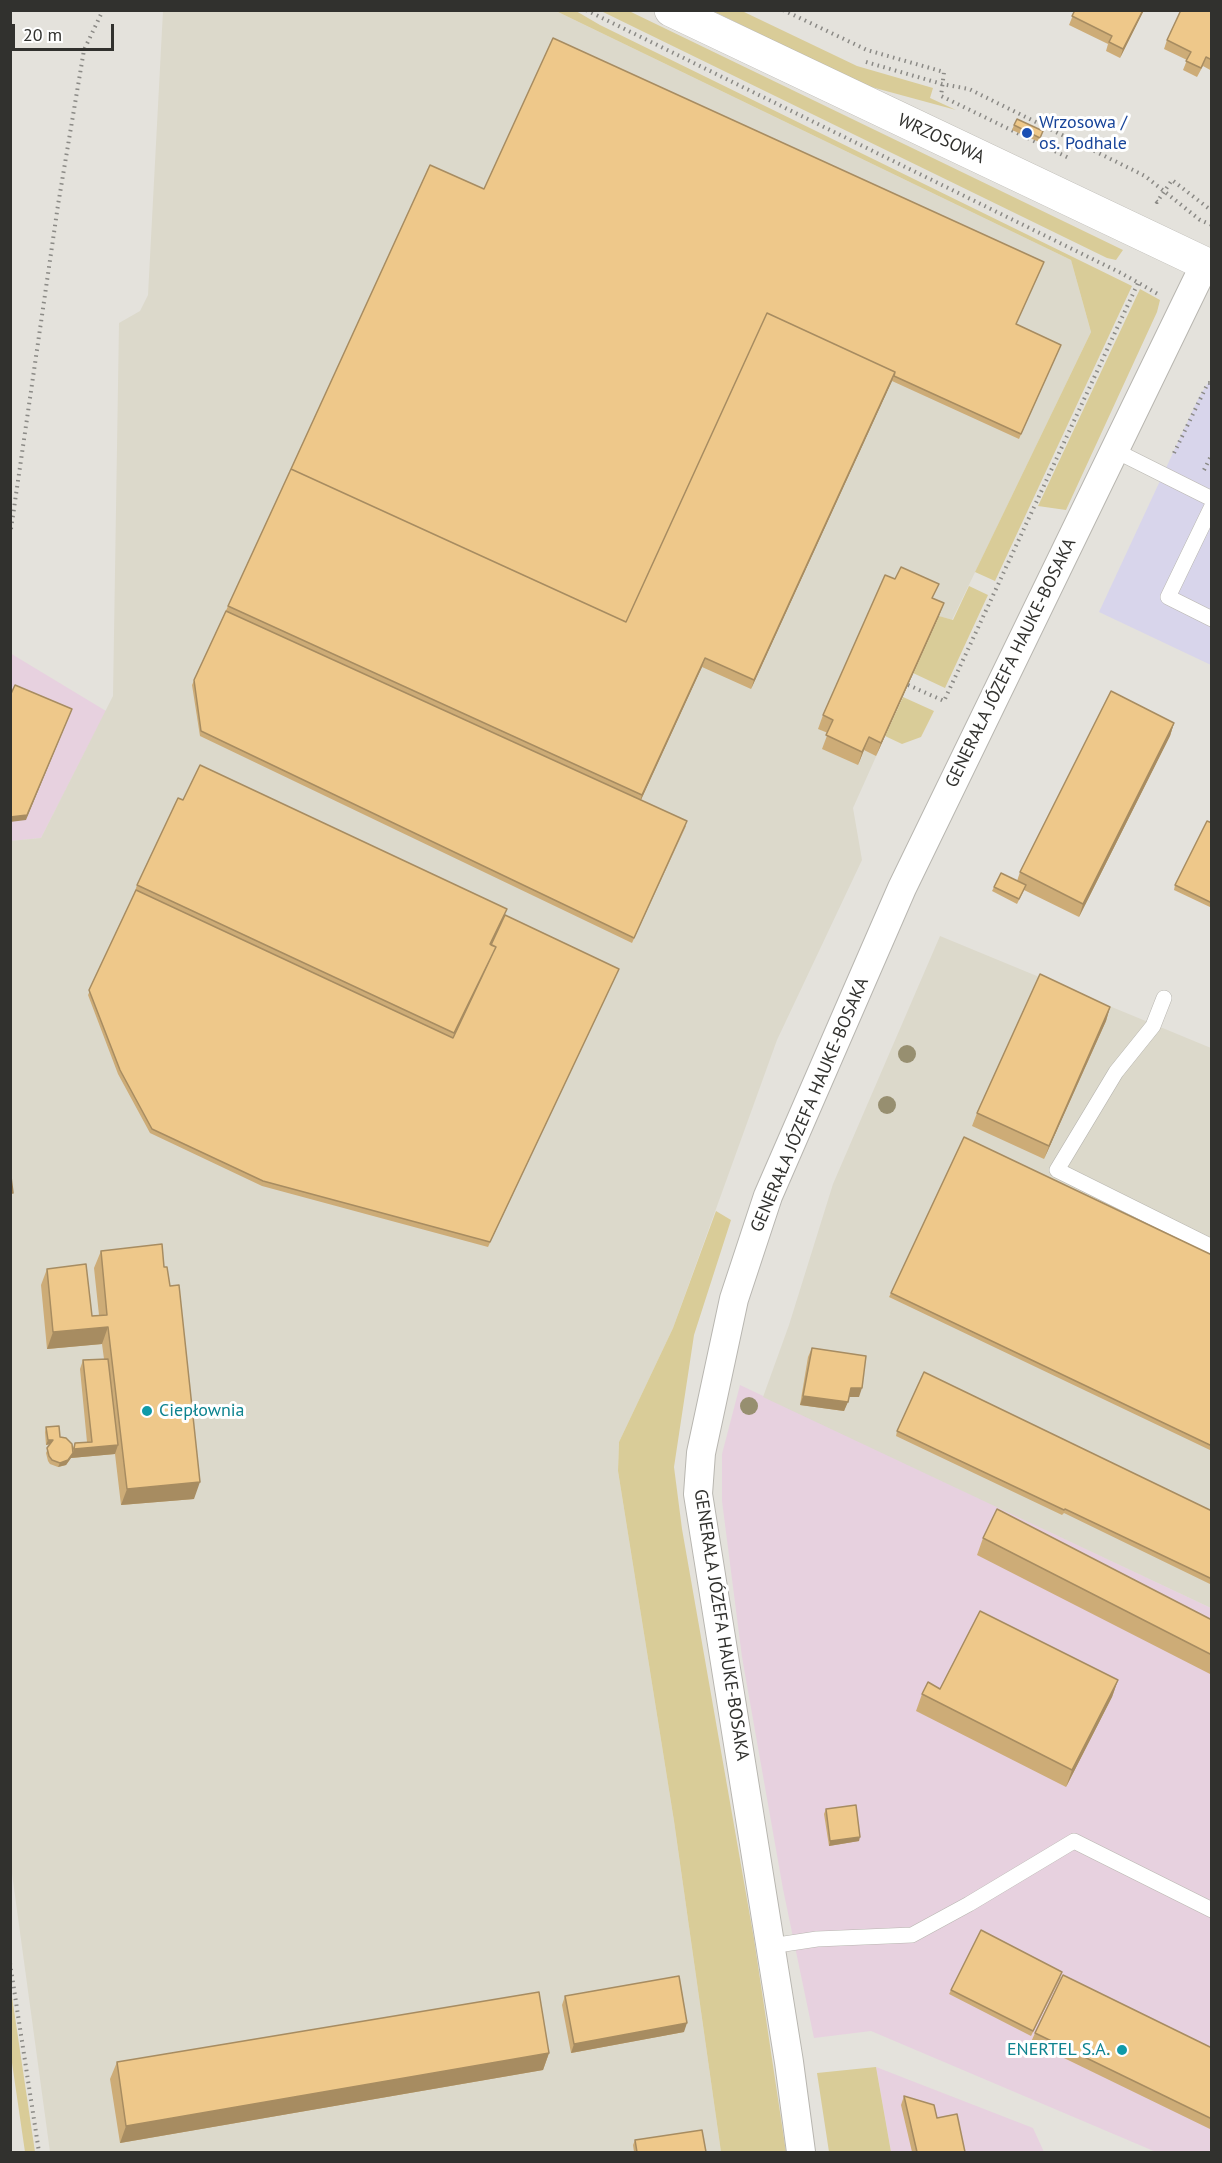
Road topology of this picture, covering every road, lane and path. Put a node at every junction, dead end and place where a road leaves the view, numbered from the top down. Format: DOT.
graph roads {
  1 [pos="103,10"];
  2 [pos="586,10"];
  3 [pos="671,10"];
  4 [pos="783,10"];
  5 [pos="863,61"];
  6 [pos="942,84"];
  7 [pos="1071,159"];
  8 [pos="1165,190"];
  9 [pos="1147,196"];
  10 [pos="1212,211"];
  11 [pos="1212,225"];
  12 [pos="1208,266"];
  13 [pos="1138,283"];
  14 [pos="1161,296"];
  15 [pos="1212,382"];
  16 [pos="1114,450"];
  17 [pos="1163,475"];
  18 [pos="1212,499"];
  19 [pos="1212,506"];
  20 [pos="11,529"];
  21 [pos="1206,534"];
  22 [pos="1212,619"];
  23 [pos="908,685"];
  24 [pos="1164,998"];
  25 [pos="1212,1247"];
  26 [pos="1212,1910"];
  27 [pos="771,1946"];
  28 [pos="10,1963"];
  29 [pos="39,2152"];
  30 [pos="801,2152"];
  1 -- 20 [label="path"];
  2 -- 13 [label="path"];
  3 -- 12 [label="street, WRZOSOWA"];
  4 -- 6 [label="path"];
  5 -- 6 [label="path"];
  6 -- 7 [label="path"];
  6 -- 8 [label="path"];
  8 -- 9 [label="path"];
  8 -- 10 [label="path"];
  8 -- 11 [label="path"];
  12 -- 16 [label="street, GENERAŁA JÓZEFA HAUKE-BOSAKA"];
  13 -- 14 [label="path"];
  13 -- 23 [label="path"];
  15 -- 17 [label="path"];
  16 -- 17 [label="lane"];
  16 -- 27 [label="street, GENERAŁA JÓZEFA HAUKE-BOSAKA"];
  17 -- 18 [label="lane"];
  19 -- 21 [label="lane"];
  21 -- 22 [label="lane"];
  24 -- 25 [label="lane"];
  26 -- 27 [label="lane"];
  27 -- 30 [label="street, GENERAŁA JÓZEFA HAUKE-BOSAKA"];
  28 -- 29 [label="path"];
}
